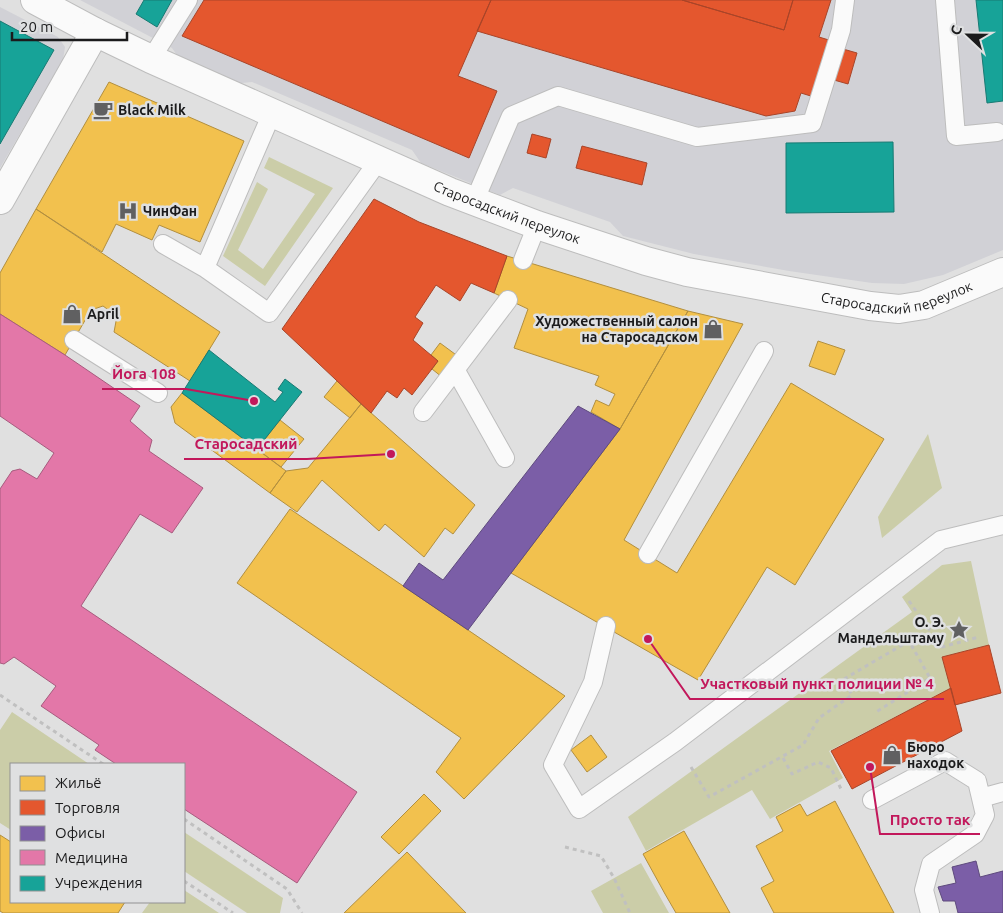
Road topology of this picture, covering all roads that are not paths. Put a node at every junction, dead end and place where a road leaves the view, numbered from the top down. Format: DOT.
graph roads {
  1 [pos="188,0"];
  2 [pos="844,0"];
  3 [pos="946,0"];
  4 [pos="46,2"];
  5 [pos="95,32"];
  6 [pos="152,59"];
  7 [pos="272,112"];
  8 [pos="997,132"];
  9 [pos="379,160"];
  10 [pos="0,200"];
  11 [pos="474,202"];
  12 [pos="537,225"];
  13 [pos="163,244"];
  14 [pos="523,260"];
  15 [pos="205,268"];
  16 [pos="1003,272"];
  17 [pos="508,300"];
  18 [pos="74,340"];
  19 [pos="764,351"];
  20 [pos="456,371"];
  21 [pos="158,393"];
  22 [pos="423,412"];
  23 [pos="505,458"];
  24 [pos="1003,525"];
  25 [pos="648,554"];
  26 [pos="606,626"];
  27 [pos="1003,792"];
  28 [pos="981,798"];
  29 [pos="872,800"];
  30 [pos="930,913"];
  1 -- 6 [label="lane"];
  2 -- 11 [label="lane"];
  3 -- 8 [label="lane"];
  4 -- 5 [label="street, Старосадский переулок"];
  5 -- 6 [label="street, Старосадский переулок"];
  5 -- 10 [label="street"];
  6 -- 7 [label="street, Старосадский переулок"];
  7 -- 9 [label="street, Старосадский переулок"];
  7 -- 15 [label="lane"];
  9 -- 11 [label="street, Старосадский переулок"];
  9 -- 15 [label="lane"];
  11 -- 12 [label="street, Старосадский переулок"];
  12 -- 14 [label="lane"];
  12 -- 16 [label="street, Старосадский переулок"];
  13 -- 15 [label="lane"];
  17 -- 20 [label="lane"];
  18 -- 21 [label="lane"];
  19 -- 25 [label="lane"];
  20 -- 22 [label="lane"];
  20 -- 23 [label="lane"];
  24 -- 26 [label="lane"];
  27 -- 28 [label="lane"];
  28 -- 29 [label="lane"];
  28 -- 30 [label="lane"];
}
